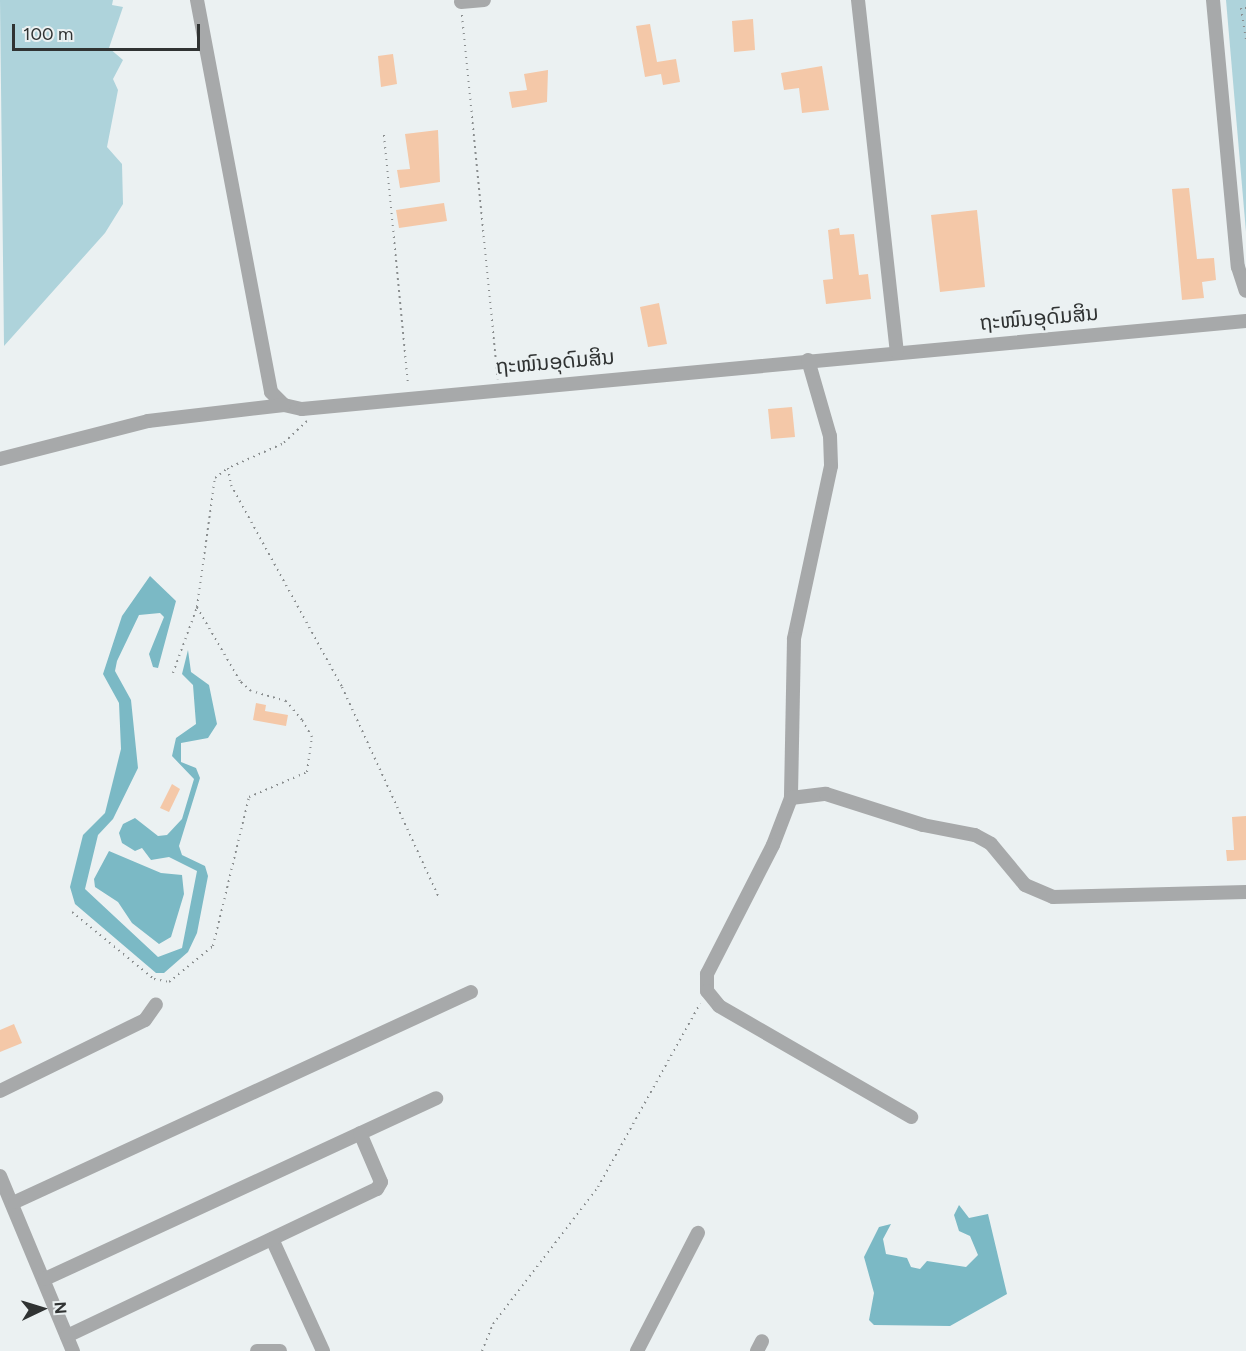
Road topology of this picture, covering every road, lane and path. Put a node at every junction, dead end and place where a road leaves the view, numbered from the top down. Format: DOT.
graph roads {
  1 [pos="197,0"];
  2 [pos="484,0"];
  3 [pos="858,0"];
  4 [pos="1213,0"];
  5 [pos="460,2"];
  6 [pos="1246,8"];
  7 [pos="1246,40"];
  8 [pos="384,135"];
  9 [pos="1246,291"];
  10 [pos="1246,321"];
  11 [pos="897,352"];
  12 [pos="808,360"];
  13 [pos="499,388"];
  14 [pos="409,398"];
  15 [pos="284,405"];
  16 [pos="314,408"];
  17 [pos="0,459"];
  18 [pos="228,468"];
  19 [pos="197,607"];
  20 [pos="173,673"];
  21 [pos="791,798"];
  22 [pos="1246,892"];
  23 [pos="438,896"];
  24 [pos="72,912"];
  25 [pos="707,991"];
  26 [pos="471,992"];
  27 [pos="156,1004"];
  28 [pos="0,1091"];
  29 [pos="436,1098"];
  30 [pos="911,1117"];
  31 [pos="360,1133"];
  32 [pos="0,1176"];
  33 [pos="15,1202"];
  34 [pos="698,1233"];
  35 [pos="272,1239"];
  36 [pos="45,1279"];
  37 [pos="67,1336"];
  38 [pos="73,1351"];
  39 [pos="256,1351"];
  40 [pos="280,1351"];
  41 [pos="323,1351"];
  42 [pos="482,1351"];
  43 [pos="637,1351"];
  1 -- 15 [label="street"];
  2 -- 5 [label="street"];
  3 -- 11 [label="street"];
  4 -- 9 [label="street"];
  5 -- 13 [label="path"];
  6 -- 7 [label="path"];
  8 -- 14 [label="path"];
  10 -- 11 [label="street, ຖະໜົນອຸດົມສິນ"];
  11 -- 12 [label="street, ຖະໜົນອຸດົມສິນ"];
  12 -- 13 [label="street, ຖະໜົນອຸດົມສິນ"];
  12 -- 21 [label="street"];
  13 -- 14 [label="street, ຖະໜົນອຸດົມສິນ"];
  14 -- 16 [label="street, ຖະໜົນອຸດົມສິນ"];
  15 -- 16 [label="street, ຖະໜົນອຸດົມສິນ"];
  15 -- 17 [label="street, ຖະໜົນອຸດົມສິນ"];
  16 -- 18 [label="path"];
  18 -- 19 [label="path"];
  18 -- 23 [label="path"];
  19 -- 20 [label="path"];
  19 -- 24 [label="path"];
  21 -- 22 [label="street"];
  21 -- 25 [label="street"];
  25 -- 30 [label="street"];
  25 -- 42 [label="path"];
  26 -- 33 [label="street"];
  27 -- 28 [label="street"];
  29 -- 31 [label="street"];
  31 -- 35 [label="street"];
  31 -- 36 [label="street"];
  32 -- 33 [label="street"];
  33 -- 36 [label="street"];
  34 -- 43 [label="street"];
  35 -- 37 [label="street"];
  35 -- 41 [label="street"];
  36 -- 37 [label="street"];
  37 -- 38 [label="street"];
  39 -- 40 [label="street"];
}
